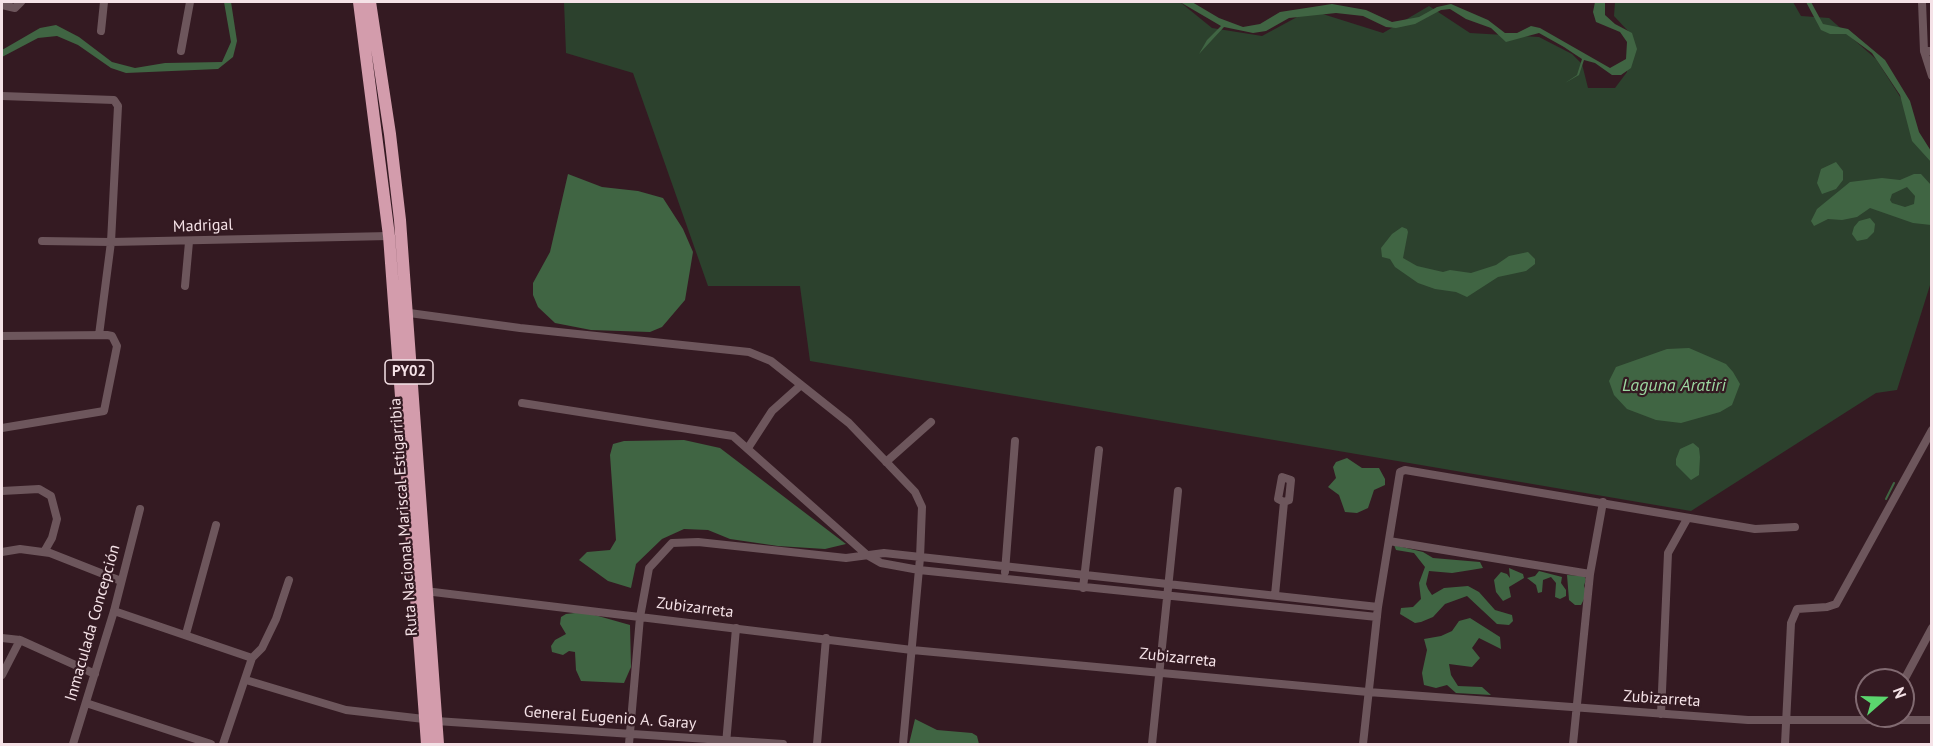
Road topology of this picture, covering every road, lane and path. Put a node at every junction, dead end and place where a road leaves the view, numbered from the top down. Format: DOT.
graph roads {
  1 [pos="21,2"];
  2 [pos="104,2"];
  3 [pos="190,2"];
  4 [pos="359,2"];
  5 [pos="370,2"];
  6 [pos="1922,2"];
  7 [pos="2,5"];
  8 [pos="101,31"];
  9 [pos="181,51"];
  10 [pos="1928,51"];
  11 [pos="1932,76"];
  12 [pos="2,96"];
  13 [pos="389,236"];
  14 [pos="42,241"];
  15 [pos="111,242"];
  16 [pos="189,242"];
  17 [pos="185,286"];
  18 [pos="400,312"];
  19 [pos="99,335"];
  20 [pos="2,336"];
  21 [pos="801,385"];
  22 [pos="522,403"];
  23 [pos="931,422"];
  24 [pos="2,428"];
  25 [pos="1932,430"];
  26 [pos="1015,441"];
  27 [pos="748,448"];
  28 [pos="1099,450"];
  29 [pos="886,462"];
  30 [pos="2,491"];
  31 [pos="1178,491"];
  32 [pos="1284,502"];
  33 [pos="1604,502"];
  34 [pos="140,509"];
  35 [pos="1687,519"];
  36 [pos="216,525"];
  37 [pos="1796,527"];
  38 [pos="1389,541"];
  39 [pos="2,552"];
  40 [pos="44,552"];
  41 [pos="867,555"];
  42 [pos="920,558"];
  43 [pos="1006,567"];
  44 [pos="919,570"];
  45 [pos="1590,574"];
  46 [pos="1085,575"];
  47 [pos="1004,579"];
  48 [pos="289,580"];
  49 [pos="121,581"];
  50 [pos="1168,585"];
  51 [pos="1083,588"];
  52 [pos="425,591"];
  53 [pos="1275,595"];
  54 [pos="1167,597"];
  55 [pos="1378,607"];
  56 [pos="114,611"];
  57 [pos="640,617"];
  58 [pos="1377,617"];
  59 [pos="736,628"];
  60 [pos="1932,628"];
  61 [pos="186,634"];
  62 [pos="2,638"];
  63 [pos="826,638"];
  64 [pos="20,640"];
  65 [pos="912,650"];
  66 [pos="252,658"];
  67 [pos="1911,668"];
  68 [pos="1161,671"];
  69 [pos="95,674"];
  70 [pos="2,675"];
  71 [pos="246,680"];
  72 [pos="1368,692"];
  73 [pos="86,703"];
  74 [pos="1576,708"];
  75 [pos="1661,714"];
  76 [pos="430,720"];
  77 [pos="1855,720"];
  78 [pos="1915,720"];
  79 [pos="1932,720"];
  80 [pos="1786,721"];
  81 [pos="630,734"];
  82 [pos="726,743"];
  83 [pos="73,744"];
  84 [pos="211,744"];
  85 [pos="223,744"];
  86 [pos="428,744"];
  87 [pos="438,744"];
  88 [pos="629,744"];
  89 [pos="783,744"];
  90 [pos="817,744"];
  91 [pos="903,744"];
  92 [pos="1152,744"];
  93 [pos="1363,744"];
  94 [pos="1573,744"];
  95 [pos="1785,744"];
  1 -- 7 [label="street"];
  2 -- 8 [label="street"];
  3 -- 9 [label="street"];
  4 -- 13 [label="highway, Ruta Nacional Mariscal Estigarribia / PY02"];
  5 -- 18 [label="highway, Ruta Nacional Mariscal Estigarribia / PY02"];
  6 -- 10 [label="street"];
  10 -- 11 [label="street"];
  12 -- 15 [label="street"];
  13 -- 16 [label="street, Madrigal"];
  13 -- 18 [label="highway, Ruta Nacional Mariscal Estigarribia / PY02"];
  14 -- 15 [label="street, Madrigal"];
  15 -- 16 [label="street, Madrigal"];
  15 -- 19 [label="street"];
  16 -- 17 [label="street"];
  18 -- 21 [label="street"];
  18 -- 52 [label="highway, Ruta Nacional Mariscal Estigarribia / PY02"];
  18 -- 76 [label="highway, Ruta Nacional Mariscal Estigarribia / PY02"];
  19 -- 20 [label="street"];
  19 -- 24 [label="street"];
  21 -- 27 [label="street"];
  21 -- 29 [label="street"];
  22 -- 27 [label="street"];
  23 -- 29 [label="street"];
  25 -- 80 [label="street"];
  26 -- 43 [label="street"];
  27 -- 41 [label="street"];
  28 -- 46 [label="street"];
  29 -- 42 [label="street"];
  30 -- 40 [label="street"];
  31 -- 50 [label="street"];
  32 -- 53 [label="street"];
  33 -- 35 [label="street"];
  33 -- 38 [label="street"];
  33 -- 45 [label="street"];
  34 -- 49 [label="street, Inmaculada Concepción"];
  35 -- 37 [label="street"];
  35 -- 75 [label="street"];
  36 -- 61 [label="street"];
  38 -- 45 [label="street"];
  38 -- 55 [label="street"];
  39 -- 40 [label="street"];
  40 -- 49 [label="street"];
  41 -- 42 [label="street"];
  41 -- 44 [label="street"];
  41 -- 57 [label="street"];
  42 -- 43 [label="street"];
  42 -- 44 [label="street"];
  43 -- 46 [label="street"];
  43 -- 47 [label="street"];
  44 -- 47 [label="street"];
  44 -- 65 [label="street"];
  45 -- 74 [label="street"];
  46 -- 50 [label="street"];
  46 -- 51 [label="street"];
  47 -- 51 [label="street"];
  48 -- 66 [label="street"];
  49 -- 56 [label="street, Inmaculada Concepción"];
  50 -- 53 [label="street"];
  50 -- 54 [label="street"];
  51 -- 54 [label="street"];
  52 -- 57 [label="street, Zubizarreta"];
  52 -- 76 [label="highway, Ruta Nacional Mariscal Estigarribia / PY02"];
  53 -- 55 [label="street"];
  54 -- 58 [label="street"];
  54 -- 68 [label="street"];
  55 -- 58 [label="street"];
  56 -- 61 [label="street"];
  56 -- 69 [label="street, Inmaculada Concepción"];
  57 -- 59 [label="street, Zubizarreta"];
  57 -- 81 [label="street"];
  58 -- 72 [label="street"];
  59 -- 63 [label="street, Zubizarreta"];
  59 -- 82 [label="street"];
  60 -- 67 [label="street"];
  61 -- 66 [label="street"];
  62 -- 64 [label="street"];
  63 -- 65 [label="street, Zubizarreta"];
  63 -- 90 [label="street"];
  64 -- 69 [label="street"];
  64 -- 70 [label="street"];
  65 -- 68 [label="street, Zubizarreta"];
  65 -- 91 [label="street"];
  66 -- 71 [label="street"];
  68 -- 72 [label="street, Zubizarreta"];
  68 -- 92 [label="street"];
  69 -- 73 [label="street, Inmaculada Concepción"];
  71 -- 76 [label="street, General Eugenio A. Garay"];
  71 -- 85 [label="street"];
  72 -- 74 [label="street, Zubizarreta"];
  72 -- 93 [label="street"];
  73 -- 83 [label="street, Inmaculada Concepción"];
  73 -- 84 [label="street"];
  74 -- 75 [label="street, Zubizarreta"];
  74 -- 94 [label="street"];
  75 -- 80 [label="street, Zubizarreta"];
  76 -- 81 [label="street, General Eugenio A. Garay"];
  76 -- 86 [label="highway, Ruta Nacional Mariscal Estigarribia / PY02"];
  76 -- 87 [label="highway, Ruta Nacional Mariscal Estigarribia / PY02"];
  77 -- 80 [label="street, Zubizarreta"];
  78 -- 79 [label="street, Zubizarreta"];
  80 -- 95 [label="street"];
  81 -- 82 [label="street, General Eugenio A. Garay"];
  81 -- 88 [label="street"];
  82 -- 89 [label="street, General Eugenio A. Garay"];
}
